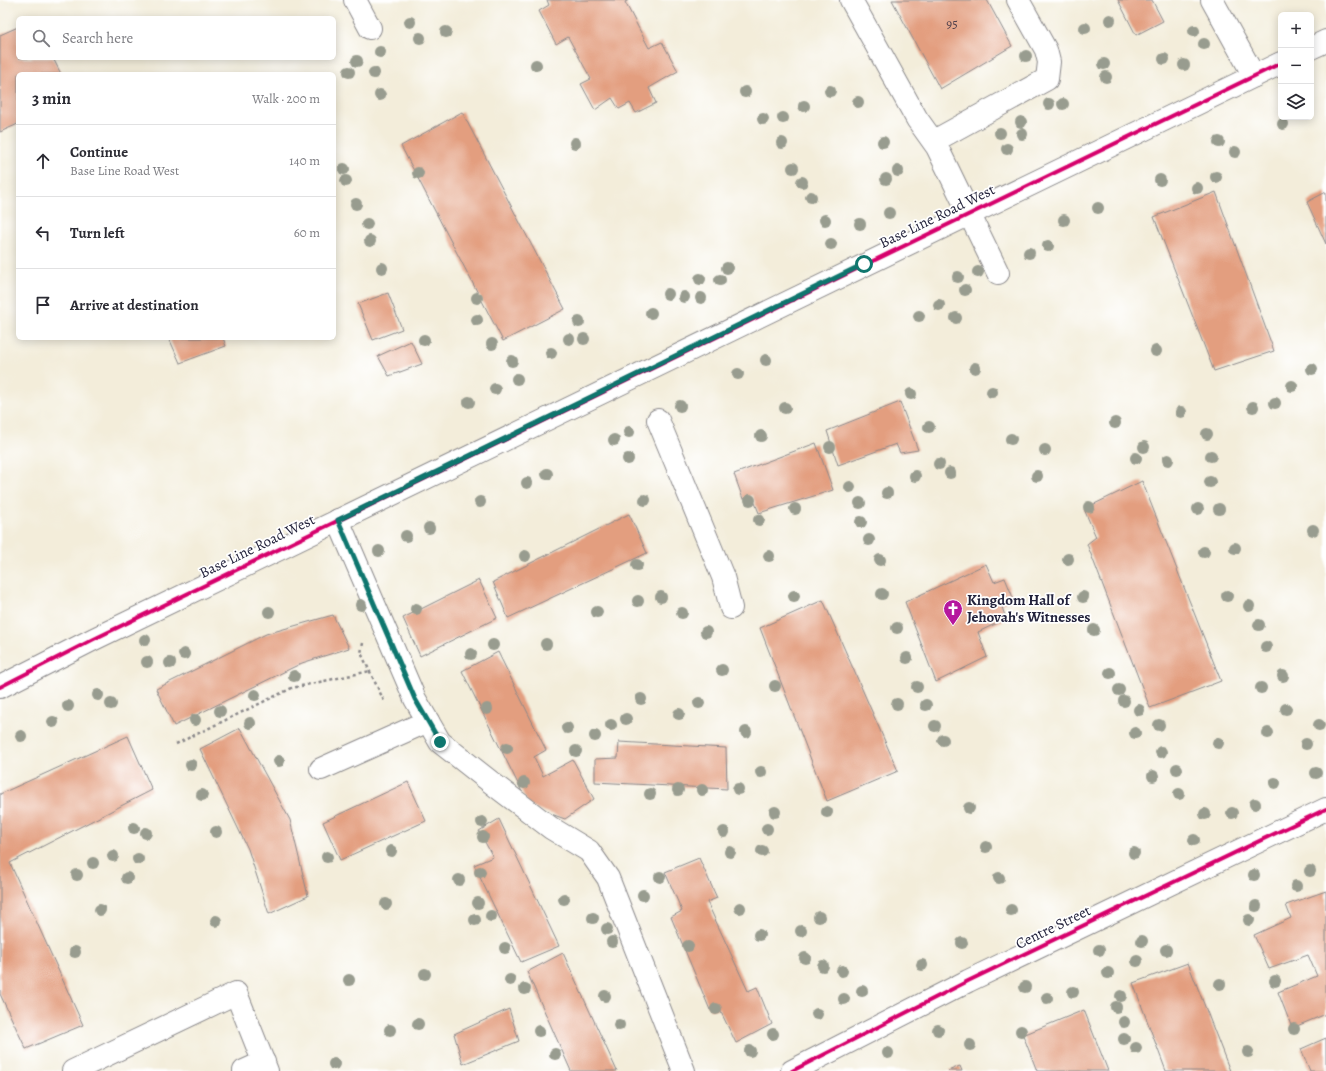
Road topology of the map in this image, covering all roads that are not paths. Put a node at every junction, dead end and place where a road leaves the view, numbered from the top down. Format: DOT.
graph roads {
  1 [pos="355,0"];
  2 [pos="851,0"];
  3 [pos="1018,0"];
  4 [pos="1218,2"];
  5 [pos="370,28"];
  6 [pos="1326,41"];
  7 [pos="1314,47"];
  8 [pos="1278,64"];
  9 [pos="1254,76"];
  10 [pos="934,141"];
  11 [pos="969,214"];
  12 [pos="998,273"];
  13 [pos="658,420"];
  14 [pos="338,520"];
  15 [pos="731,608"];
  16 [pos="0,687"];
  17 [pos="428,721"];
  18 [pos="320,769"];
  19 [pos="1326,809"];
  20 [pos="265,1066"];
  21 [pos="73,1071"];
  22 [pos="244,1071"];
  23 [pos="684,1071"];
  24 [pos="792,1071"];
  1 -- 5 [label="street"];
  2 -- 10 [label="street"];
  3 -- 10 [label="street"];
  4 -- 9 [label="street"];
  6 -- 7 [label="street"];
  8 -- 9 [label="street, Base Line Road West"];
  9 -- 11 [label="street, Base Line Road West"];
  10 -- 11 [label="street"];
  11 -- 12 [label="street"];
  11 -- 14 [label="street, Base Line Road West"];
  13 -- 15 [label="street"];
  14 -- 16 [label="street, Base Line Road West"];
  14 -- 17 [label="street"];
  17 -- 18 [label="street"];
  17 -- 23 [label="street"];
  19 -- 24 [label="street, Centre Street"];
  20 -- 21 [label="street"];
  20 -- 22 [label="street"];
}
